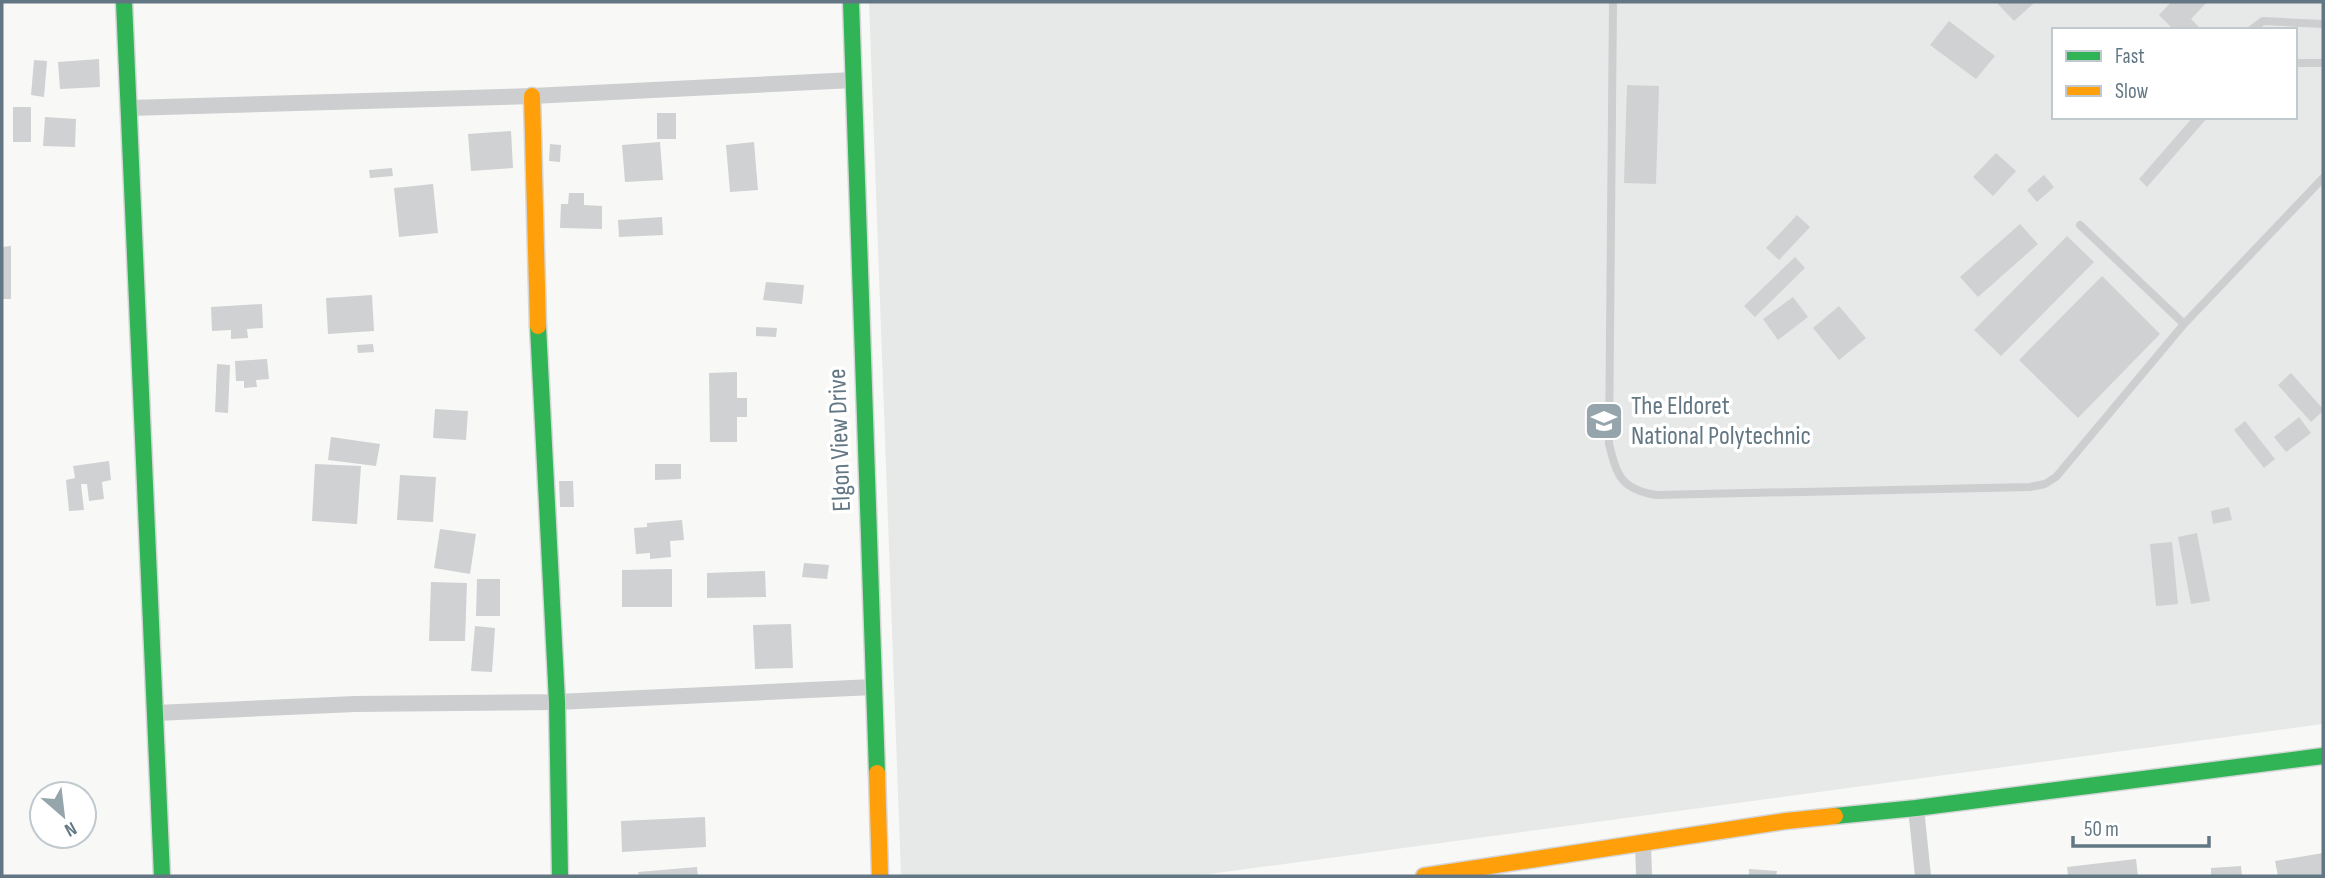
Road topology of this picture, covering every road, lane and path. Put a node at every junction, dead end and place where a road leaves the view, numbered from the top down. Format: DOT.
graph roads {
  1 [pos="124,2"];
  2 [pos="851,2"];
  3 [pos="1613,2"];
  4 [pos="2323,24"];
  5 [pos="2254,28"];
  6 [pos="2297,63"];
  7 [pos="2323,63"];
  8 [pos="854,80"];
  9 [pos="532,96"];
  10 [pos="128,108"];
  11 [pos="2323,178"];
  12 [pos="2080,225"];
  13 [pos="2184,324"];
  14 [pos="873,687"];
  15 [pos="557,702"];
  16 [pos="156,713"];
  17 [pos="2323,756"];
  18 [pos="1916,808"];
  19 [pos="1643,842"];
  20 [pos="162,876"];
  21 [pos="560,876"];
  22 [pos="880,876"];
  23 [pos="1424,876"];
  24 [pos="1644,876"];
  25 [pos="1923,876"];
  1 -- 10 [label="street"];
  2 -- 8 [label="street, Elgon View Drive"];
  3 -- 13 [label="lane"];
  4 -- 5 [label="lane"];
  6 -- 7 [label="lane"];
  8 -- 9 [label="street"];
  8 -- 14 [label="street, Elgon View Drive"];
  9 -- 10 [label="street"];
  9 -- 15 [label="street"];
  10 -- 16 [label="street"];
  11 -- 13 [label="lane"];
  12 -- 13 [label="lane"];
  14 -- 15 [label="street"];
  14 -- 22 [label="street, Elgon View Drive"];
  15 -- 16 [label="street"];
  15 -- 21 [label="street"];
  16 -- 20 [label="street"];
  17 -- 18 [label="street"];
  18 -- 19 [label="street"];
  18 -- 25 [label="street"];
  19 -- 23 [label="street"];
  19 -- 24 [label="street"];
}
